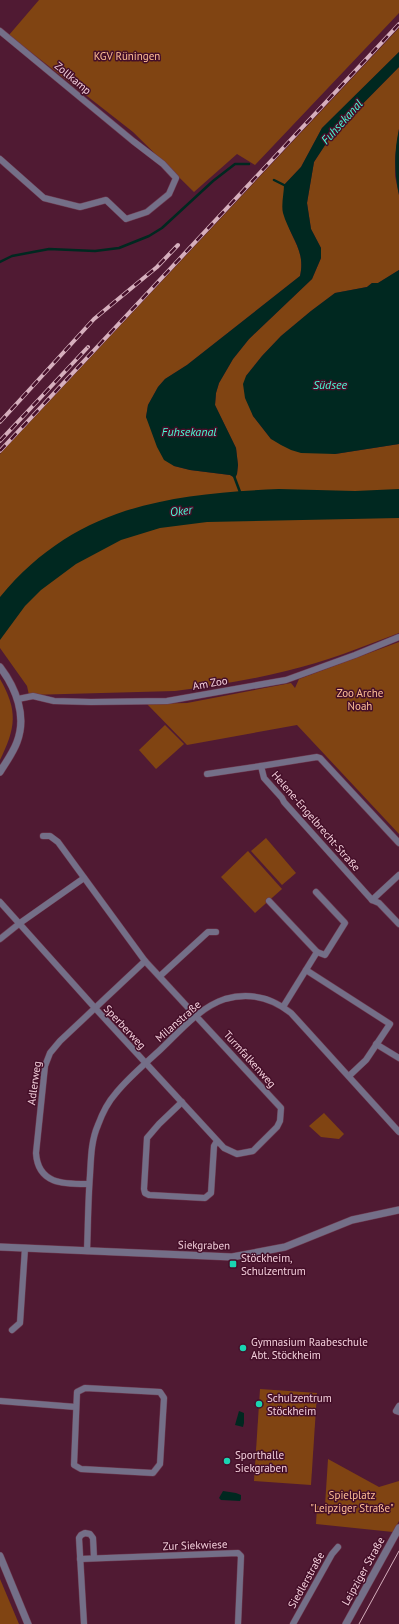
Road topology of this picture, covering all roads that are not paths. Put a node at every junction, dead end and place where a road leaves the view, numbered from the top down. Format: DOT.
graph roads {
  1 [pos="0,31"];
  2 [pos="0,159"];
  3 [pos="399,637"];
  4 [pos="0,667"];
  5 [pos="18,699"];
  6 [pos="261,766"];
  7 [pos="0,772"];
  8 [pos="207,774"];
  9 [pos="43,836"];
  10 [pos="399,843"];
  11 [pos="399,875"];
  12 [pos="84,878"];
  13 [pos="316,892"];
  14 [pos="372,900"];
  15 [pos="269,901"];
  16 [pos="0,902"];
  17 [pos="20,923"];
  18 [pos="399,924"];
  19 [pos="216,932"];
  20 [pos="0,939"];
  21 [pos="317,952"];
  22 [pos="145,961"];
  23 [pos="306,970"];
  24 [pos="160,976"];
  25 [pos="283,1006"];
  26 [pos="95,1008"];
  27 [pos="197,1015"];
  28 [pos="376,1044"];
  29 [pos="399,1058"];
  30 [pos="146,1064"];
  31 [pos="349,1076"];
  32 [pos="182,1102"];
  33 [pos="399,1132"];
  34 [pos="217,1141"];
  35 [pos="243,1154"];
  36 [pos="89,1184"];
  37 [pos="399,1210"];
  38 [pos="0,1247"];
  39 [pos="25,1248"];
  40 [pos="87,1251"];
  41 [pos="12,1330"];
  42 [pos="0,1401"];
  43 [pos="76,1406"];
  44 [pos="399,1406"];
  45 [pos="399,1412"];
  46 [pos="399,1528"];
  47 [pos="338,1547"];
  48 [pos="0,1556"];
  49 [pos="94,1558"];
  50 [pos="80,1559"];
  51 [pos="28,1624"];
  52 [pos="84,1624"];
  53 [pos="238,1624"];
  54 [pos="293,1624"];
  55 [pos="346,1624"];
  1 -- 2 [label="street, Zollkamp"];
  3 -- 5 [label="street, Am Zoo"];
  4 -- 5 [label="street"];
  5 -- 7 [label="street"];
  6 -- 8 [label="street, Helene-Engelbrecht-Straße"];
  6 -- 10 [label="street"];
  6 -- 14 [label="street, Helene-Engelbrecht-Straße"];
  9 -- 12 [label="street, Turmfalkenweg"];
  11 -- 14 [label="street"];
  12 -- 17 [label="street"];
  12 -- 22 [label="street, Turmfalkenweg"];
  13 -- 21 [label="street"];
  14 -- 18 [label="street, Helene-Engelbrecht-Straße"];
  15 -- 21 [label="street"];
  16 -- 17 [label="street, Sperberweg"];
  17 -- 20 [label="street"];
  17 -- 26 [label="street, Sperberweg"];
  19 -- 24 [label="street"];
  21 -- 23 [label="street"];
  22 -- 24 [label="street, Turmfalkenweg"];
  22 -- 26 [label="street, Adlerweg"];
  23 -- 25 [label="street"];
  23 -- 28 [label="street"];
  24 -- 27 [label="street, Turmfalkenweg"];
  25 -- 27 [label="street, Milanstraße"];
  25 -- 31 [label="street, Milanstraße"];
  26 -- 30 [label="street, Sperberweg"];
  26 -- 36 [label="street, Adlerweg"];
  27 -- 30 [label="street, Milanstraße"];
  27 -- 35 [label="street, Turmfalkenweg"];
  28 -- 29 [label="street"];
  28 -- 31 [label="street"];
  30 -- 32 [label="street, Sperberweg"];
  30 -- 36 [label="street, Milanstraße"];
  31 -- 33 [label="street, Milanstraße"];
  32 -- 34 [label="street, Sperberweg"];
  32 -- 34 [label="street"];
  34 -- 35 [label="street, Sperberweg"];
  36 -- 40 [label="street, Milanstraße"];
  37 -- 40 [label="street, Siekgraben"];
  38 -- 39 [label="street, Siekgraben"];
  39 -- 40 [label="street, Siekgraben"];
  39 -- 41 [label="street"];
  42 -- 43 [label="street"];
  43 -- 43 [label="street"];
  44 -- 45 [label="street"];
  46 -- 55 [label="street, Leipziger Straße"];
  47 -- 54 [label="street, Siedlerstraße"];
  48 -- 51 [label="street"];
  49 -- 50 [label="street, Zur Siekwiese"];
  49 -- 50 [label="street"];
  49 -- 53 [label="street, Zur Siekwiese"];
  50 -- 52 [label="street"];
}
